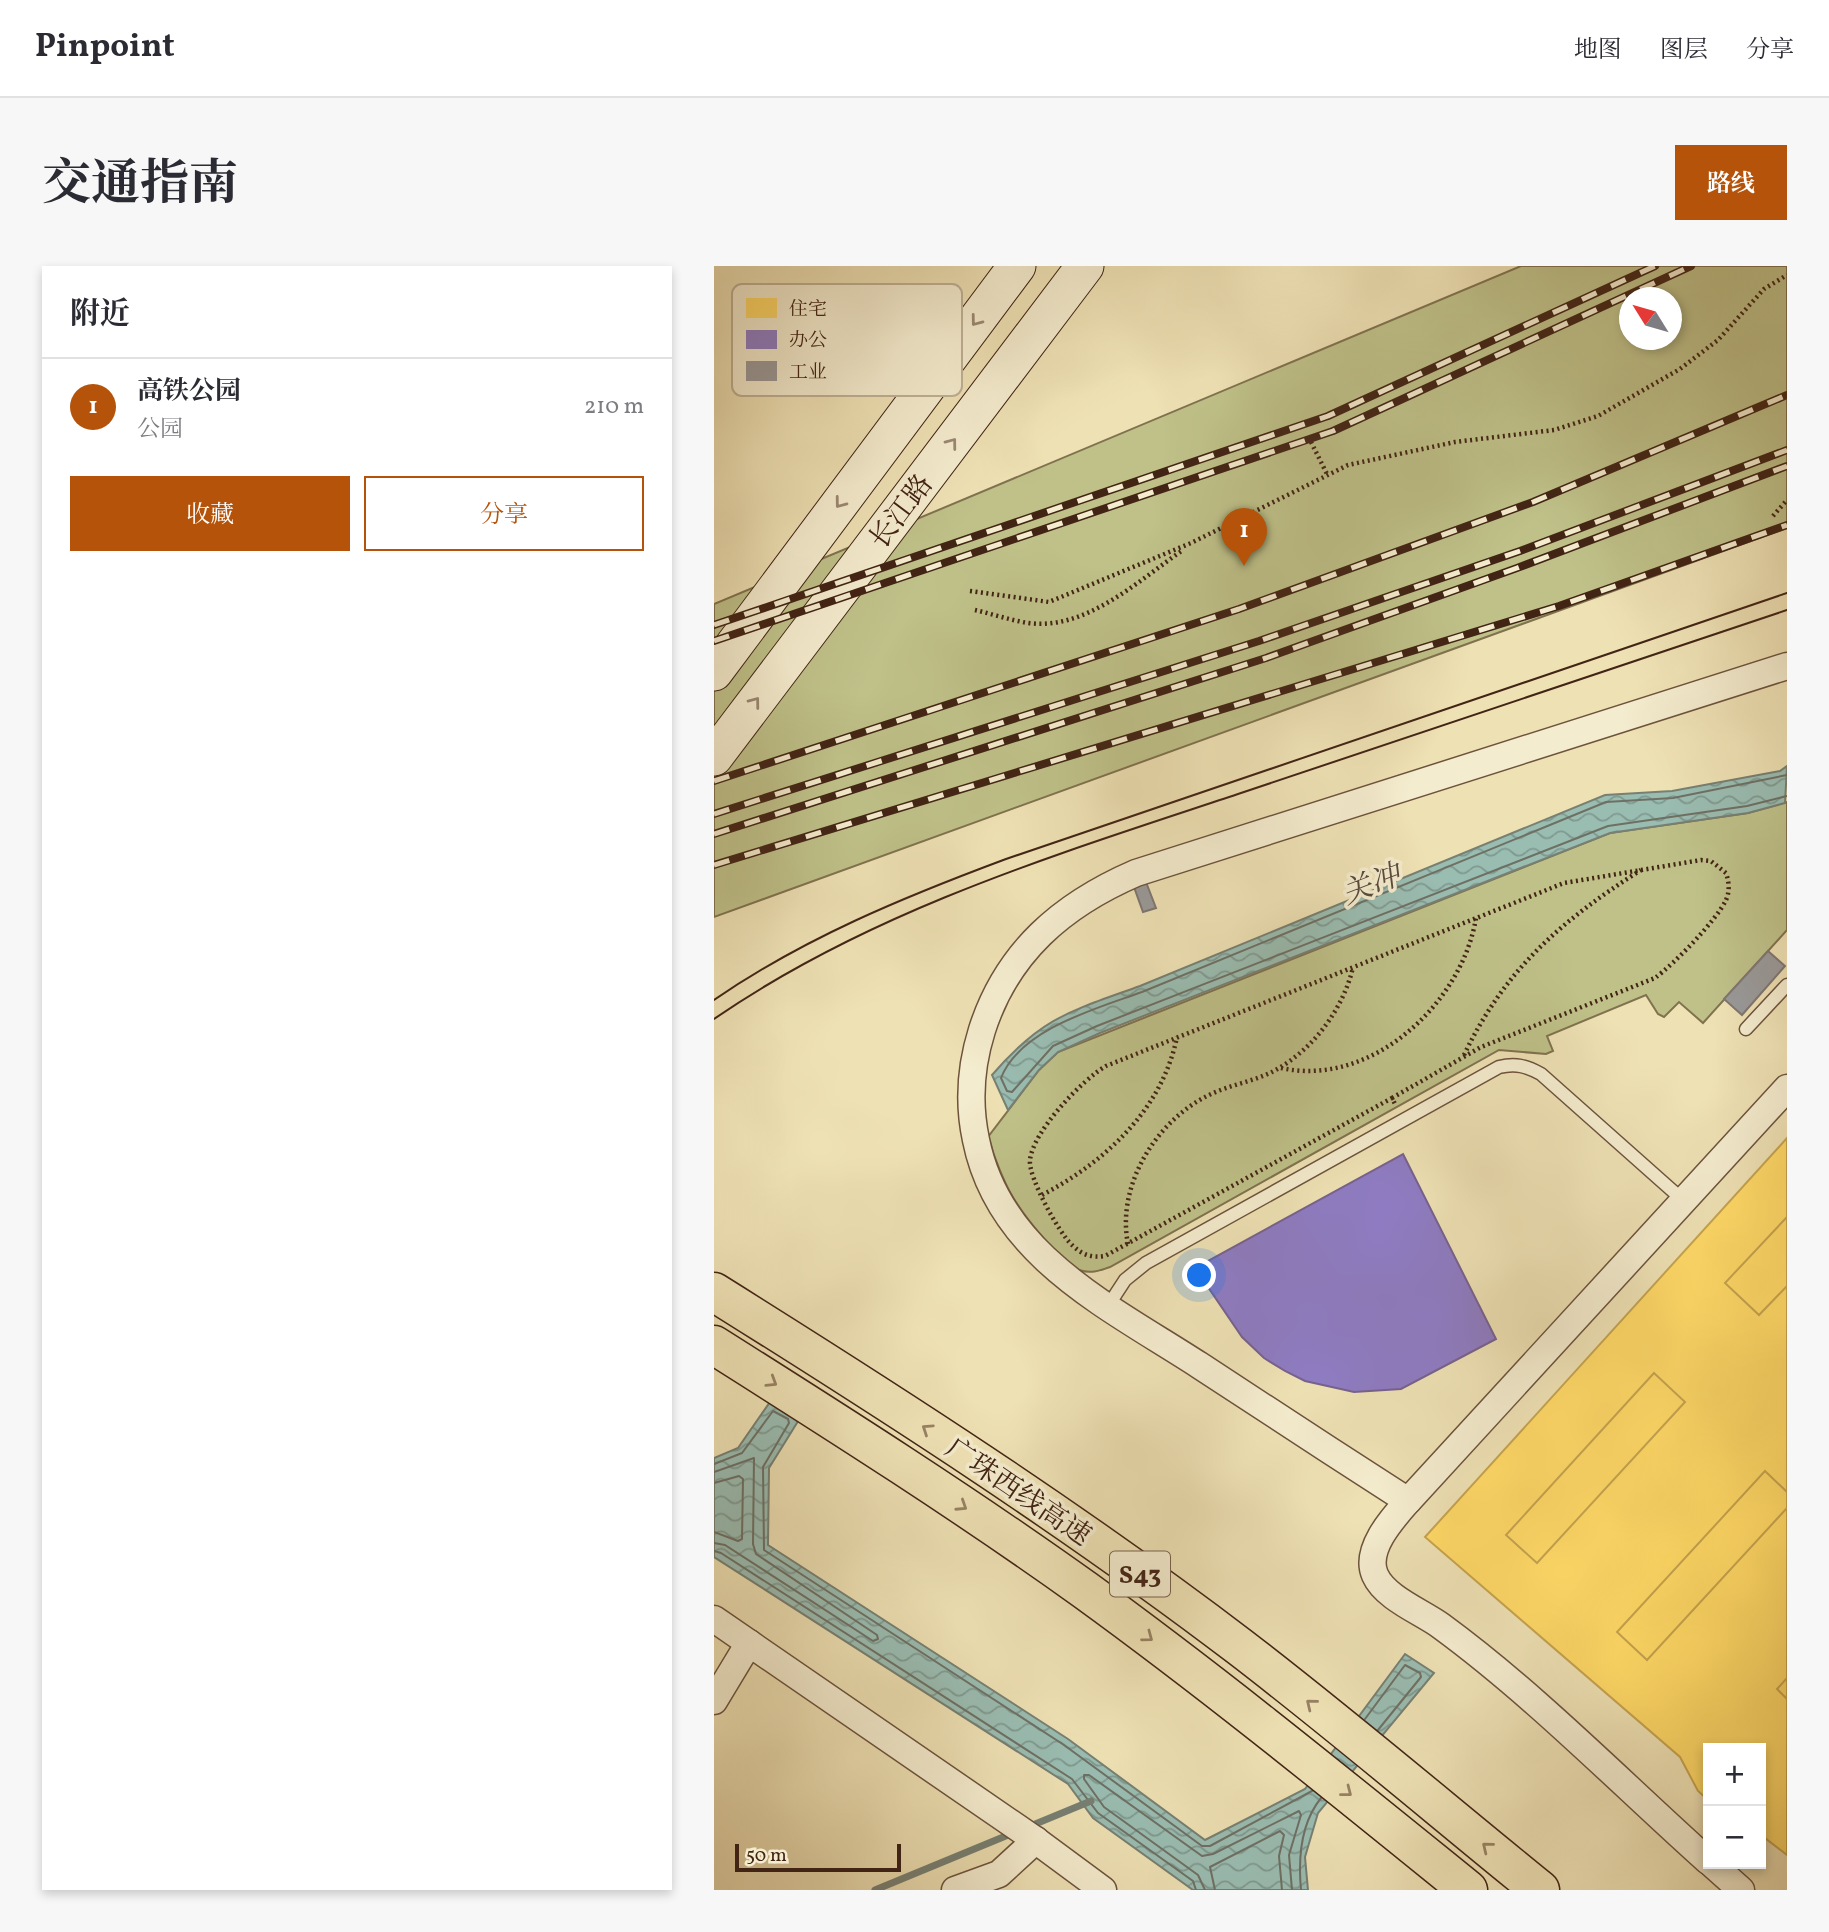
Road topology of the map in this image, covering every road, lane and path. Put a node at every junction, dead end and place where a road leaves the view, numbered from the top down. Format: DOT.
graph roads {
  1 [pos="1017,266"];
  2 [pos="1085,266"];
  3 [pos="1787,275"];
  4 [pos="962,340"];
  5 [pos="920,396"];
  6 [pos="1311,442"];
  7 [pos="1328,476"];
  8 [pos="1787,500"];
  9 [pos="1773,516"];
  10 [pos="1191,544"];
  11 [pos="970,592"];
  12 [pos="975,610"];
  13 [pos="1787,666"];
  14 [pos="714,672"];
  15 [pos="714,757"];
  16 [pos="1644,869"];
  17 [pos="1476,918"];
  18 [pos="1353,967"];
  19 [pos="1787,985"];
  20 [pos="1746,1029"];
  21 [pos="1177,1037"];
  22 [pos="1463,1056"];
  23 [pos="1280,1068"];
  24 [pos="1787,1088"];
  25 [pos="1392,1098"];
  26 [pos="1404,1119"];
  27 [pos="1042,1195"];
  28 [pos="1685,1201"];
  29 [pos="1128,1244"];
  30 [pos="714,1292"];
  31 [pos="1108,1306"];
  32 [pos="714,1345"];
  33 [pos="1408,1502"];
  34 [pos="714,1619"];
  35 [pos="749,1643"];
  36 [pos="714,1701"];
  37 [pos="1035,1839"];
  38 [pos="1703,1856"];
  39 [pos="1718,1869"];
  40 [pos="955,1890"];
  41 [pos="1103,1890"];
  42 [pos="1468,1890"];
  43 [pos="1540,1890"];
  44 [pos="1741,1890"];
  1 -- 4 [label="main road, 长江路, one-way"];
  15 -- 2 [label="main road, 长江路, one-way"];
  3 -- 7 [label="path"];
  5 -- 14 [label="main road, 长江路, one-way"];
  6 -- 7 [label="path"];
  7 -- 10 [label="path"];
  8 -- 9 [label="path"];
  10 -- 11 [label="path"];
  10 -- 12 [label="path"];
  13 -- 31 [label="street"];
  16 -- 17 [label="path"];
  16 -- 22 [label="path"];
  16 -- 22 [label="path"];
  17 -- 18 [label="path"];
  17 -- 23 [label="path"];
  18 -- 21 [label="path"];
  18 -- 23 [label="path"];
  19 -- 20 [label="lane"];
  21 -- 27 [label="path"];
  21 -- 27 [label="path"];
  22 -- 25 [label="path"];
  23 -- 29 [label="path"];
  24 -- 28 [label="street"];
  25 -- 26 [label="path"];
  25 -- 29 [label="path"];
  26 -- 28 [label="lane"];
  26 -- 31 [label="lane"];
  27 -- 29 [label="path"];
  28 -- 33 [label="street"];
  43 -- 30 [label="highway, 广珠西线高速 / S43, one-way"];
  31 -- 33 [label="street"];
  32 -- 42 [label="highway, 广珠西线高速 / S43, one-way"];
  33 -- 38 [label="street"];
  34 -- 35 [label="street"];
  35 -- 36 [label="street"];
  35 -- 37 [label="street"];
  37 -- 40 [label="street"];
  37 -- 41 [label="street"];
  39 -- 44 [label="street"];
}
